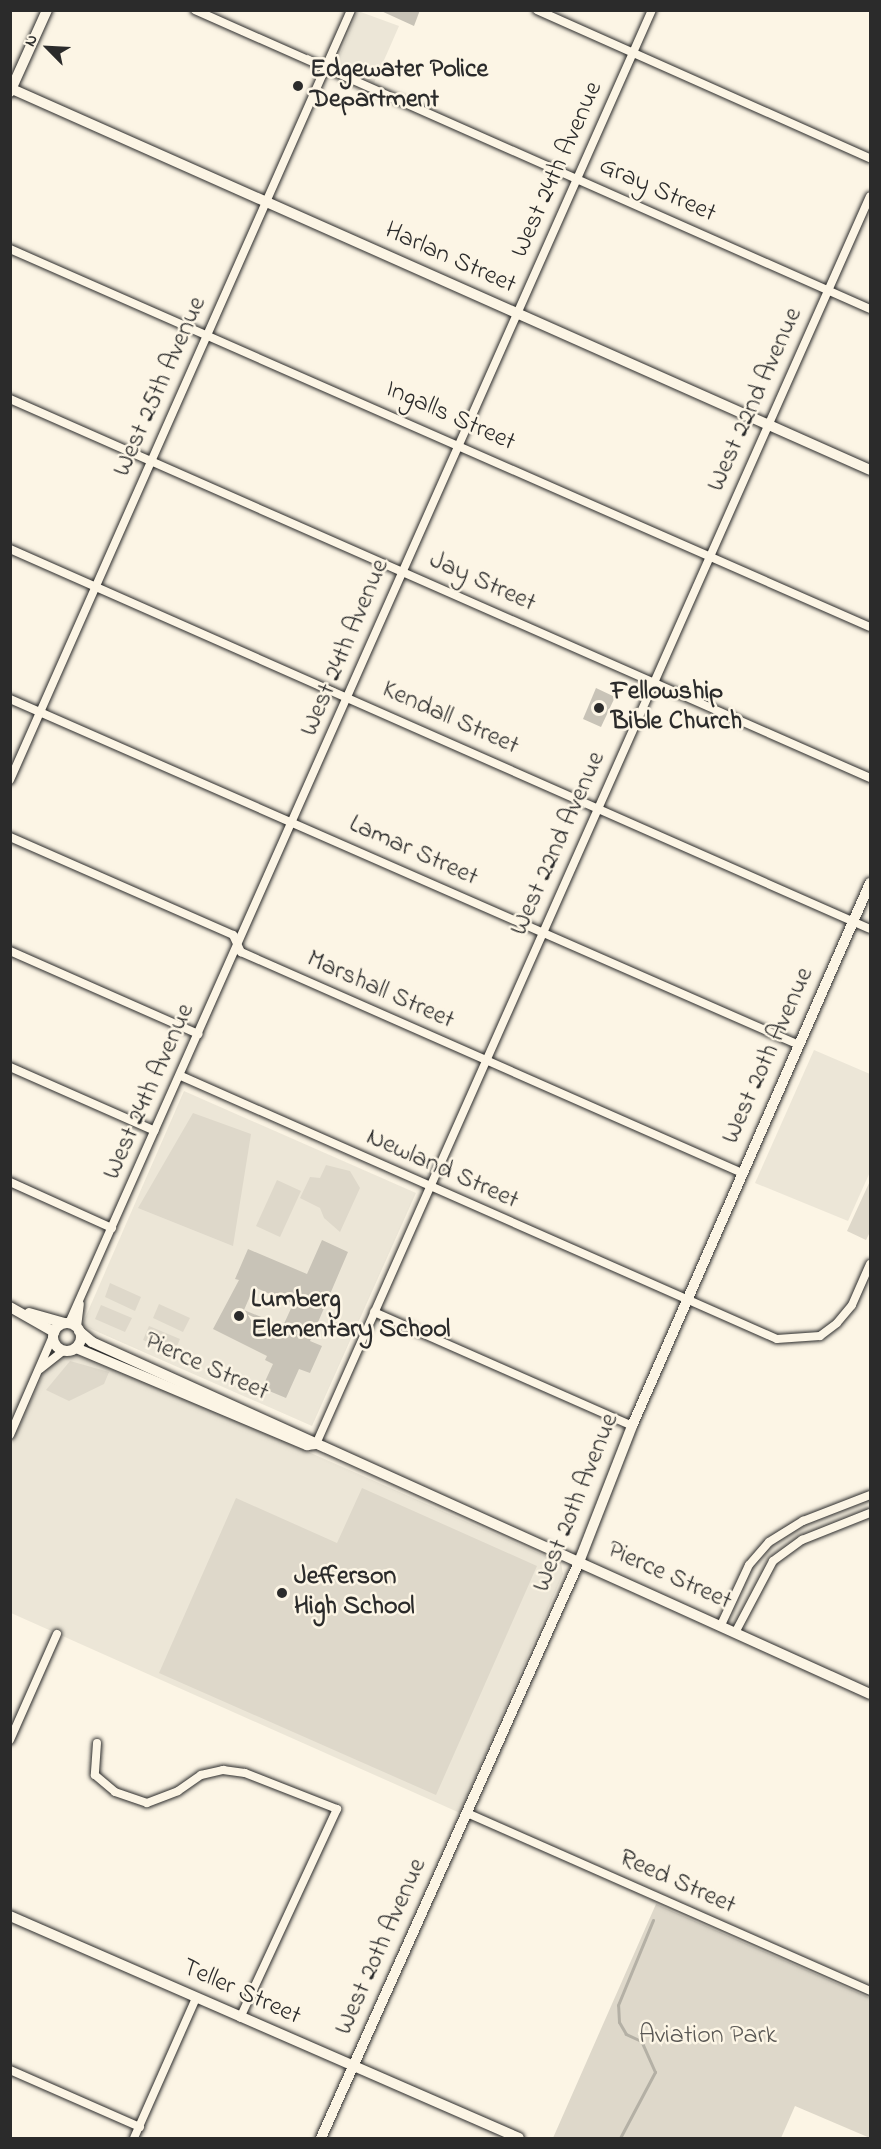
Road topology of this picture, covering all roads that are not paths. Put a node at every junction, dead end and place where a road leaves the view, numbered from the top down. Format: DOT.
graph roads {
  1 [pos="46,10"];
  2 [pos="195,10"];
  3 [pos="351,10"];
  4 [pos="537,10"];
  5 [pos="652,10"];
  6 [pos="633,54"];
  7 [pos="326,68"];
  8 [pos="11,90"];
  9 [pos="870,158"];
  10 [pos="577,178"];
  11 [pos="870,196"];
  12 [pos="266,203"];
  13 [pos="10,249"];
  14 [pos="828,291"];
  15 [pos="870,309"];
  16 [pos="517,313"];
  17 [pos="207,335"];
  18 [pos="10,399"];
  19 [pos="768,424"];
  20 [pos="460,443"];
  21 [pos="151,462"];
  22 [pos="870,470"];
  23 [pos="10,549"];
  24 [pos="710,557"];
  25 [pos="402,570"];
  26 [pos="96,587"];
  27 [pos="870,627"];
  28 [pos="655,683"];
  29 [pos="347,696"];
  30 [pos="10,699"];
  31 [pos="41,712"];
  32 [pos="870,778"];
  33 [pos="10,780"];
  34 [pos="599,808"];
  35 [pos="293,822"];
  36 [pos="10,837"];
  37 [pos="870,883"];
  38 [pos="853,921"];
  39 [pos="870,929"];
  40 [pos="542,932"];
  41 [pos="238,946"];
  42 [pos="10,951"];
  43 [pos="198,1034"];
  44 [pos="799,1045"];
  45 [pos="485,1060"];
  46 [pos="10,1067"];
  47 [pos="181,1076"];
  48 [pos="155,1131"];
  49 [pos="742,1173"];
  50 [pos="10,1182"];
  51 [pos="430,1188"];
  52 [pos="112,1228"];
  53 [pos="870,1264"];
  54 [pos="688,1301"];
  55 [pos="15,1309"];
  56 [pos="374,1312"];
  57 [pos="72,1326"];
  58 [pos="53,1334"];
  59 [pos="76,1348"];
  60 [pos="63,1351"];
  61 [pos="40,1369"];
  62 [pos="632,1426"];
  63 [pos="10,1435"];
  64 [pos="316,1444"];
  65 [pos="870,1495"];
  66 [pos="870,1513"];
  67 [pos="579,1562"];
  68 [pos="721,1625"];
  69 [pos="736,1631"];
  70 [pos="57,1634"];
  71 [pos="870,1694"];
  72 [pos="10,1740"];
  73 [pos="97,1743"];
  74 [pos="467,1813"];
  75 [pos="10,1916"];
  76 [pos="870,1991"];
  77 [pos="196,1998"];
  78 [pos="240,2018"];
  79 [pos="352,2067"];
  80 [pos="10,2070"];
  81 [pos="140,2127"];
  82 [pos="134,2139"];
  83 [pos="321,2139"];
  84 [pos="519,2139"];
  1 -- 8 [label="street"];
  2 -- 7 [label="street, Gray Street"];
  3 -- 7 [label="street, West 25th Avenue"];
  4 -- 6 [label="street"];
  5 -- 6 [label="street, West 24th Avenue"];
  6 -- 9 [label="street"];
  6 -- 10 [label="street, West 24th Avenue"];
  7 -- 10 [label="street, Gray Street"];
  7 -- 12 [label="street, West 25th Avenue"];
  8 -- 12 [label="street, Harlan Street"];
  10 -- 14 [label="street, Gray Street"];
  10 -- 16 [label="street, West 24th Avenue"];
  11 -- 14 [label="street, West 22nd Avenue"];
  12 -- 16 [label="street, Harlan Street"];
  12 -- 17 [label="street, West 25th Avenue"];
  13 -- 17 [label="street, Ingalls Street"];
  14 -- 15 [label="street, Gray Street"];
  14 -- 19 [label="street, West 22nd Avenue"];
  16 -- 19 [label="street, Harlan Street"];
  16 -- 20 [label="street, West 24th Avenue"];
  17 -- 20 [label="street, Ingalls Street"];
  17 -- 21 [label="street, West 25th Avenue"];
  18 -- 21 [label="street, Jay Street"];
  19 -- 22 [label="street, Harlan Street"];
  19 -- 24 [label="street, West 22nd Avenue"];
  20 -- 24 [label="street, Ingalls Street"];
  20 -- 25 [label="street, West 24th Avenue"];
  21 -- 25 [label="street, Jay Street"];
  21 -- 26 [label="street, West 25th Avenue"];
  23 -- 26 [label="street, Kendall Street"];
  24 -- 27 [label="street, Ingalls Street"];
  24 -- 28 [label="street, West 22nd Avenue"];
  25 -- 28 [label="street, Jay Street"];
  25 -- 29 [label="street, West 24th Avenue"];
  26 -- 29 [label="street, Kendall Street"];
  26 -- 31 [label="street, West 25th Avenue"];
  28 -- 32 [label="street, Jay Street"];
  28 -- 34 [label="street, West 22nd Avenue"];
  29 -- 34 [label="street, Kendall Street"];
  29 -- 35 [label="street, West 24th Avenue"];
  30 -- 31 [label="street, Lamar Street"];
  31 -- 33 [label="street, West 25th Avenue"];
  31 -- 35 [label="street, Lamar Street"];
  34 -- 38 [label="street, Kendall Street"];
  34 -- 40 [label="street, West 22nd Avenue"];
  35 -- 40 [label="street, Lamar Street"];
  35 -- 41 [label="street, West 24th Avenue"];
  36 -- 41 [label="street, Marshall Street"];
  37 -- 38 [label="street, West 20th Avenue"];
  38 -- 39 [label="street, Kendall Street"];
  38 -- 44 [label="street, West 20th Avenue"];
  40 -- 44 [label="street, Lamar Street"];
  40 -- 45 [label="street, West 22nd Avenue"];
  41 -- 43 [label="street, West 24th Avenue"];
  41 -- 45 [label="street, Marshall Street"];
  42 -- 43 [label="street"];
  43 -- 47 [label="street, West 24th Avenue"];
  44 -- 49 [label="street, West 20th Avenue"];
  45 -- 49 [label="street, Marshall Street"];
  45 -- 51 [label="street, West 22nd Avenue"];
  46 -- 48 [label="street"];
  47 -- 48 [label="street, West 24th Avenue"];
  47 -- 51 [label="street, Newland Street"];
  48 -- 52 [label="street, West 24th Avenue"];
  49 -- 54 [label="street, West 20th Avenue"];
  50 -- 52 [label="street"];
  51 -- 54 [label="street, Newland Street"];
  51 -- 56 [label="street, West 22nd Avenue"];
  52 -- 57 [label="street, West 24th Avenue"];
  53 -- 54 [label="street, Newland Street"];
  54 -- 62 [label="street, West 20th Avenue"];
  55 -- 57 [label="street, Pierce Street"];
  55 -- 58 [label="street, Pierce Street"];
  56 -- 62 [label="street"];
  56 -- 64 [label="street, West 22nd Avenue"];
  57 -- 58 [label="street"];
  57 -- 59 [label="street"];
  57 -- 64 [label="street, Pierce Street"];
  58 -- 60 [label="street"];
  58 -- 61 [label="street"];
  59 -- 60 [label="street"];
  59 -- 64 [label="street, Pierce Street"];
  60 -- 61 [label="street"];
  61 -- 63 [label="street"];
  62 -- 67 [label="street, West 20th Avenue"];
  64 -- 67 [label="street, Pierce Street"];
  65 -- 68 [label="street"];
  66 -- 69 [label="street"];
  67 -- 68 [label="street, Pierce Street"];
  67 -- 74 [label="street, West 20th Avenue"];
  68 -- 69 [label="street, Pierce Street"];
  69 -- 71 [label="street, Pierce Street"];
  70 -- 72 [label="street"];
  73 -- 78 [label="street"];
  74 -- 76 [label="street, Reed Street"];
  74 -- 79 [label="street, West 20th Avenue"];
  75 -- 77 [label="street, Teller Street"];
  77 -- 78 [label="street, Teller Street"];
  77 -- 81 [label="street"];
  78 -- 79 [label="street, Teller Street"];
  79 -- 83 [label="street, West 20th Avenue"];
  79 -- 84 [label="street, Teller Street"];
  80 -- 81 [label="street"];
  81 -- 82 [label="street"];
}
